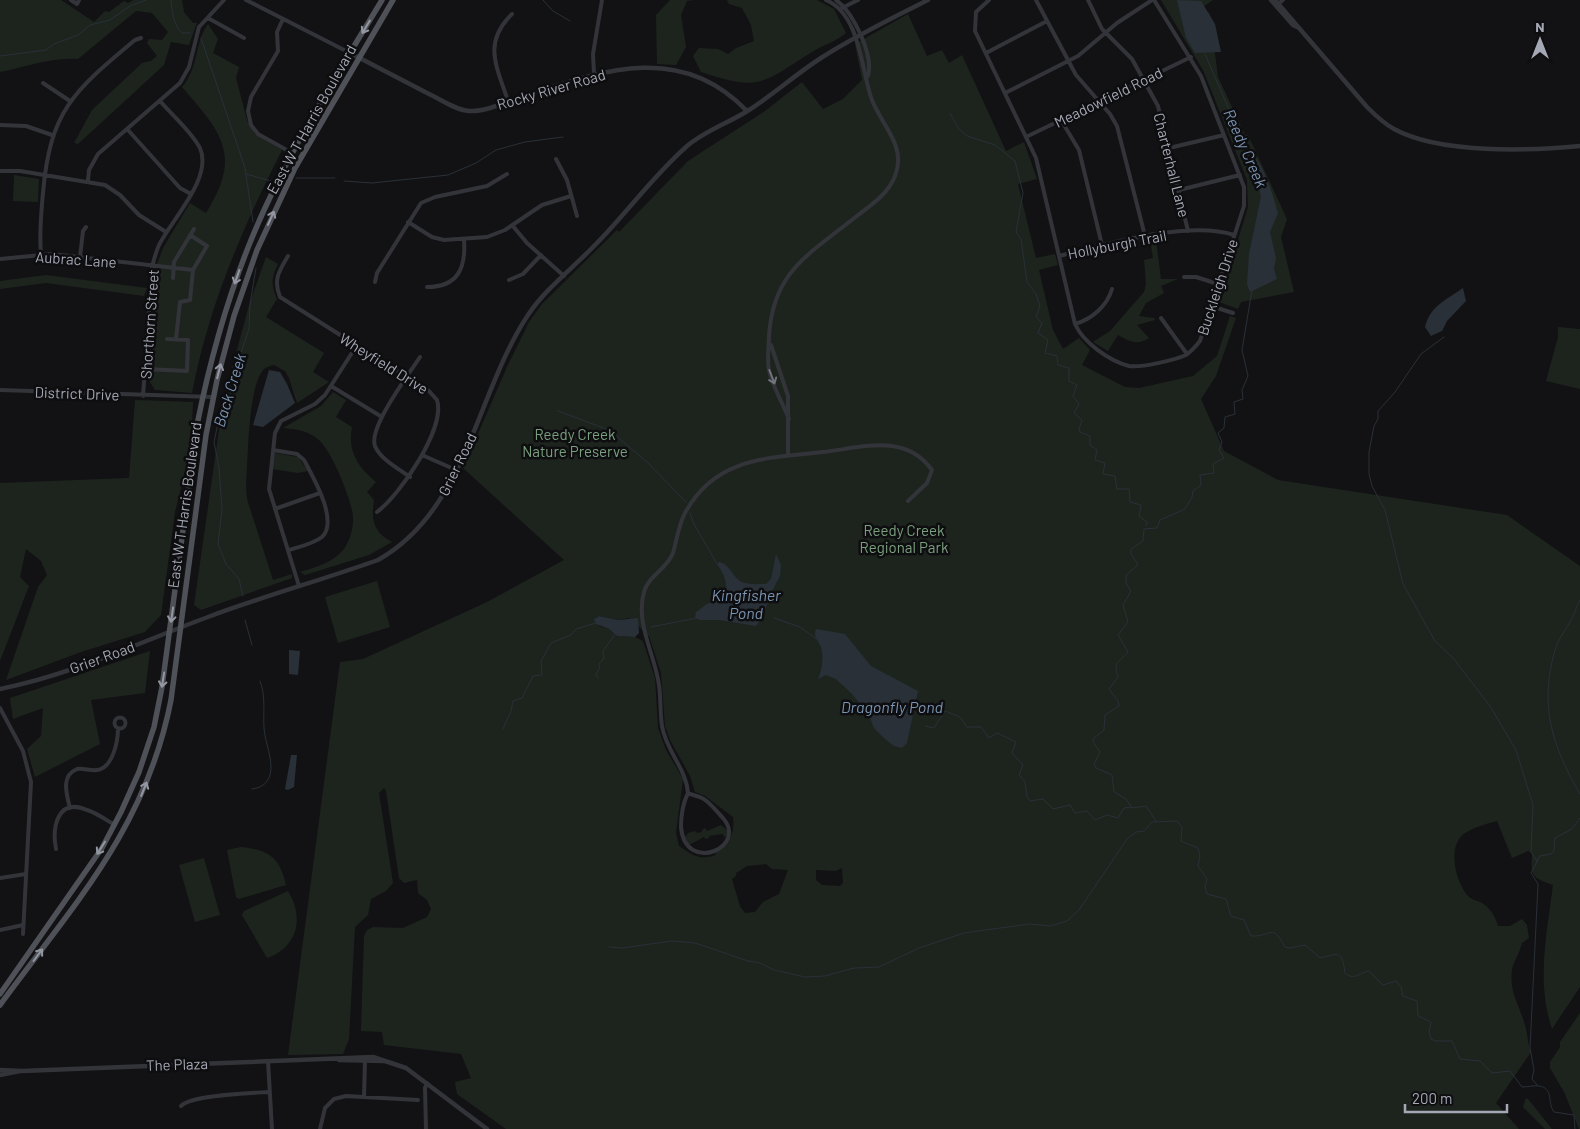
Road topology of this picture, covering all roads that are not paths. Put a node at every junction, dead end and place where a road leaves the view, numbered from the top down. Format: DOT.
graph roads {
  1 [pos="71,0"];
  2 [pos="224,0"];
  3 [pos="246,0"];
  4 [pos="382,0"];
  5 [pos="393,0"];
  6 [pos="602,0"];
  7 [pos="826,0"];
  8 [pos="836,0"];
  9 [pos="858,0"];
  10 [pos="928,0"];
  11 [pos="989,0"];
  12 [pos="1036,0"];
  13 [pos="1088,0"];
  14 [pos="1153,0"];
  15 [pos="1283,0"];
  16 [pos="1275,1"];
  17 [pos="78,2"];
  18 [pos="842,8"];
  19 [pos="512,14"];
  20 [pos="208,18"];
  21 [pos="283,19"];
  22 [pos="1047,21"];
  23 [pos="1298,27"];
  24 [pos="1105,32"];
  25 [pos="858,36"];
  26 [pos="141,38"];
  27 [pos="244,38"];
  28 [pos="986,53"];
  29 [pos="350,54"];
  30 [pos="1191,57"];
  31 [pos="359,58"];
  32 [pos="1068,61"];
  33 [pos="594,74"];
  34 [pos="1143,80"];
  35 [pos="42,83"];
  36 [pos="1005,93"];
  37 [pos="737,100"];
  38 [pos="70,101"];
  39 [pos="160,101"];
  40 [pos="508,101"];
  41 [pos="1099,102"];
  42 [pos="747,111"];
  43 [pos="735,118"];
  44 [pos="1061,120"];
  45 [pos="0,125"];
  46 [pos="128,130"];
  47 [pos="52,135"];
  48 [pos="1224,135"];
  49 [pos="1026,137"];
  50 [pos="1580,146"];
  51 [pos="1169,148"];
  52 [pos="292,153"];
  53 [pos="556,159"];
  54 [pos="0,171"];
  55 [pos="44,174"];
  56 [pos="507,174"];
  57 [pos="1240,175"];
  58 [pos="88,180"];
  59 [pos="1179,190"];
  60 [pos="191,194"];
  61 [pos="571,196"];
  62 [pos="578,216"];
  63 [pos="408,222"];
  64 [pos="512,225"];
  65 [pos="86,227"];
  66 [pos="194,229"];
  67 [pos="1188,231"];
  68 [pos="166,232"];
  69 [pos="190,235"];
  70 [pos="1234,235"];
  71 [pos="1145,236"];
  72 [pos="464,240"];
  73 [pos="1102,245"];
  74 [pos="41,254"];
  75 [pos="541,255"];
  76 [pos="288,256"];
  77 [pos="1059,256"];
  78 [pos="80,258"];
  79 [pos="0,259"];
  80 [pos="152,267"];
  81 [pos="173,268"];
  82 [pos="193,270"];
  83 [pos="564,276"];
  84 [pos="1184,277"];
  85 [pos="173,278"];
  86 [pos="509,280"];
  87 [pos="374,282"];
  88 [pos="1218,284"];
  89 [pos="427,287"];
  90 [pos="1112,289"];
  91 [pos="1211,306"];
  92 [pos="1233,313"];
  93 [pos="1161,318"];
  94 [pos="1076,324"];
  95 [pos="769,333"];
  96 [pos="167,338"];
  97 [pos="176,339"];
  98 [pos="357,345"];
  99 [pos="1187,354"];
  100 [pos="420,357"];
  101 [pos="145,369"];
  102 [pos="407,377"];
  103 [pos="331,386"];
  104 [pos="0,390"];
  105 [pos="143,396"];
  106 [pos="203,397"];
  107 [pos="213,397"];
  108 [pos="382,417"];
  109 [pos="789,419"];
  110 [pos="273,450"];
  111 [pos="422,455"];
  112 [pos="788,455"];
  113 [pos="456,470"];
  114 [pos="410,477"];
  115 [pos="320,493"];
  116 [pos="908,501"];
  117 [pos="275,509"];
  118 [pos="377,512"];
  119 [pos="289,550"];
  120 [pos="299,586"];
  121 [pos="181,627"];
  122 [pos="169,632"];
  123 [pos="0,689"];
  124 [pos="0,708"];
  125 [pos="1,713"];
  126 [pos="118,728"];
  127 [pos="688,793"];
  128 [pos="70,808"];
  129 [pos="115,825"];
  130 [pos="56,850"];
  131 [pos="26,874"];
  132 [pos="0,878"];
  133 [pos="23,925"];
  134 [pos="0,930"];
  135 [pos="23,934"];
  136 [pos="0,994"];
  137 [pos="0,1005"];
  138 [pos="332,1059"];
  139 [pos="268,1060"];
  140 [pos="364,1060"];
  141 [pos="387,1061"];
  142 [pos="0,1070"];
  143 [pos="22,1071"];
  144 [pos="0,1075"];
  145 [pos="427,1084"];
  146 [pos="269,1092"];
  147 [pos="364,1097"];
  148 [pos="418,1100"];
  149 [pos="181,1106"];
  150 [pos="272,1129"];
  151 [pos="320,1129"];
  152 [pos="426,1129"];
  153 [pos="487,1129"];
  1 -- 17 [label="street"];
  2 -- 20 [label="street"];
  3 -- 21 [label="street, Rocky River Road"];
  4 -- 29 [label="main road, East W T Harris Boulevard, one-way"];
  5 -- 31 [label="main road, East W T Harris Boulevard"];
  6 -- 33 [label="street"];
  7 -- 18 [label="street"];
  8 -- 18 [label="street"];
  9 -- 18 [label="street"];
  10 -- 25 [label="street"];
  11 -- 28 [label="street"];
  12 -- 22 [label="street"];
  13 -- 24 [label="street, Charterhall Lane"];
  14 -- 24 [label="street"];
  14 -- 30 [label="street, Buckleigh Drive"];
  15 -- 16 [label="street"];
  16 -- 23 [label="street"];
  16 -- 23 [label="street"];
  18 -- 25 [label="street"];
  19 -- 40 [label="street"];
  20 -- 27 [label="street"];
  20 -- 39 [label="street"];
  21 -- 29 [label="street, Rocky River Road"];
  21 -- 52 [label="street"];
  22 -- 28 [label="street"];
  22 -- 32 [label="street"];
  23 -- 50 [label="street"];
  24 -- 32 [label="street"];
  24 -- 34 [label="street, Charterhall Lane"];
  25 -- 42 [label="street"];
  25 -- 95 [label="street"];
  26 -- 38 [label="street"];
  28 -- 36 [label="street"];
  29 -- 31 [label="street, Rocky River Road"];
  29 -- 52 [label="main road, East W T Harris Boulevard"];
  30 -- 34 [label="street, Meadowfield Road"];
  30 -- 48 [label="street, Buckleigh Drive"];
  31 -- 40 [label="street, Rocky River Road"];
  107 -- 31 [label="main road, East W T Harris Boulevard, one-way"];
  32 -- 36 [label="street"];
  32 -- 41 [label="street"];
  33 -- 37 [label="street, Rocky River Road"];
  33 -- 40 [label="street, Rocky River Road"];
  34 -- 41 [label="street, Meadowfield Road"];
  34 -- 51 [label="street, Charterhall Lane"];
  35 -- 38 [label="street"];
  36 -- 49 [label="street"];
  37 -- 42 [label="street, Rocky River Road"];
  37 -- 43 [label="street"];
  38 -- 47 [label="street"];
  39 -- 46 [label="street"];
  39 -- 60 [label="street, Shorthorn Street"];
  41 -- 44 [label="street, Meadowfield Road"];
  41 -- 71 [label="street"];
  42 -- 43 [label="street, Grier Road"];
  43 -- 83 [label="street, Grier Road"];
  44 -- 49 [label="street, Meadowfield Road"];
  44 -- 73 [label="street"];
  45 -- 47 [label="street"];
  46 -- 58 [label="street"];
  46 -- 60 [label="street"];
  47 -- 55 [label="street"];
  48 -- 51 [label="street"];
  48 -- 57 [label="street, Buckleigh Drive"];
  49 -- 77 [label="street"];
  51 -- 59 [label="street, Charterhall Lane"];
  52 -- 106 [label="main road, East W T Harris Boulevard, one-way"];
  53 -- 61 [label="street"];
  54 -- 55 [label="street"];
  55 -- 58 [label="street"];
  55 -- 74 [label="street"];
  56 -- 63 [label="street"];
  57 -- 59 [label="street"];
  57 -- 70 [label="street, Buckleigh Drive"];
  58 -- 68 [label="street"];
  59 -- 67 [label="street, Charterhall Lane"];
  60 -- 68 [label="street, Shorthorn Street"];
  61 -- 62 [label="street"];
  61 -- 64 [label="street"];
  63 -- 72 [label="street"];
  63 -- 87 [label="street"];
  64 -- 72 [label="street"];
  64 -- 75 [label="street"];
  65 -- 78 [label="street"];
  66 -- 69 [label="street"];
  67 -- 70 [label="street, Hollyburgh Trail"];
  67 -- 71 [label="street, Hollyburgh Trail"];
  68 -- 80 [label="street, Shorthorn Street"];
  69 -- 81 [label="street"];
  69 -- 82 [label="street"];
  70 -- 88 [label="street, Buckleigh Drive"];
  71 -- 73 [label="street, Hollyburgh Trail"];
  72 -- 89 [label="street"];
  73 -- 77 [label="street, Hollyburgh Trail"];
  74 -- 78 [label="street, Aubrac Lane"];
  74 -- 79 [label="street, Aubrac Lane"];
  75 -- 83 [label="street"];
  75 -- 86 [label="street"];
  76 -- 98 [label="street, Wheyfield Drive"];
  77 -- 94 [label="street"];
  78 -- 80 [label="street, Aubrac Lane"];
  80 -- 81 [label="street, Aubrac Lane"];
  80 -- 101 [label="street, Shorthorn Street"];
  81 -- 82 [label="street, Aubrac Lane"];
  81 -- 85 [label="street"];
  82 -- 97 [label="street"];
  83 -- 113 [label="street, Grier Road"];
  84 -- 88 [label="street"];
  88 -- 91 [label="street, Buckleigh Drive"];
  90 -- 94 [label="street"];
  91 -- 92 [label="street"];
  91 -- 99 [label="street, Buckleigh Drive"];
  93 -- 99 [label="street"];
  94 -- 99 [label="street"];
  95 -- 109 [label="street"];
  95 -- 109 [label="street, one-way"];
  96 -- 97 [label="street"];
  97 -- 101 [label="street"];
  98 -- 102 [label="street, Wheyfield Drive"];
  98 -- 103 [label="street"];
  100 -- 102 [label="street"];
  101 -- 105 [label="street, Shorthorn Street"];
  102 -- 108 [label="street"];
  102 -- 111 [label="street, Wheyfield Drive"];
  103 -- 108 [label="street"];
  103 -- 110 [label="street"];
  104 -- 105 [label="street, District Drive"];
  105 -- 106 [label="street, District Drive"];
  106 -- 107 [label="street, District Drive"];
  106 -- 122 [label="main road, East W T Harris Boulevard, one-way"];
  107 -- 121 [label="main road, East W T Harris Boulevard"];
  108 -- 114 [label="street"];
  109 -- 112 [label="street"];
  110 -- 115 [label="street"];
  110 -- 117 [label="street"];
  111 -- 113 [label="street"];
  111 -- 114 [label="street, Wheyfield Drive"];
  112 -- 116 [label="street"];
  112 -- 127 [label="street"];
  113 -- 120 [label="street, Grier Road"];
  114 -- 118 [label="street, Wheyfield Drive"];
  115 -- 117 [label="street"];
  115 -- 119 [label="street"];
  117 -- 119 [label="street"];
  119 -- 120 [label="street"];
  120 -- 121 [label="street, Grier Road"];
  121 -- 122 [label="street, Grier Road"];
  137 -- 121 [label="main road, East W T Harris Boulevard, one-way"];
  122 -- 123 [label="street, Grier Road"];
  122 -- 129 [label="main road, East W T Harris Boulevard, one-way"];
  124 -- 125 [label="street"];
  125 -- 131 [label="street"];
  126 -- 128 [label="street"];
  127 -- 127 [label="street"];
  128 -- 129 [label="street"];
  128 -- 130 [label="street"];
  129 -- 136 [label="main road, East W T Harris Boulevard, one-way"];
  131 -- 132 [label="street"];
  131 -- 133 [label="street"];
  133 -- 134 [label="street"];
  133 -- 135 [label="street"];
  138 -- 139 [label="street, The Plaza"];
  138 -- 140 [label="street, The Plaza"];
  138 -- 141 [label="street, The Plaza"];
  139 -- 143 [label="street, The Plaza"];
  139 -- 146 [label="street"];
  140 -- 141 [label="street, The Plaza"];
  140 -- 147 [label="street"];
  141 -- 145 [label="street, The Plaza"];
  142 -- 143 [label="street, The Plaza"];
  143 -- 144 [label="street, The Plaza"];
  145 -- 152 [label="street"];
  145 -- 153 [label="street, The Plaza"];
  146 -- 149 [label="street"];
  146 -- 150 [label="street"];
  147 -- 148 [label="street"];
  147 -- 151 [label="street"];
}
